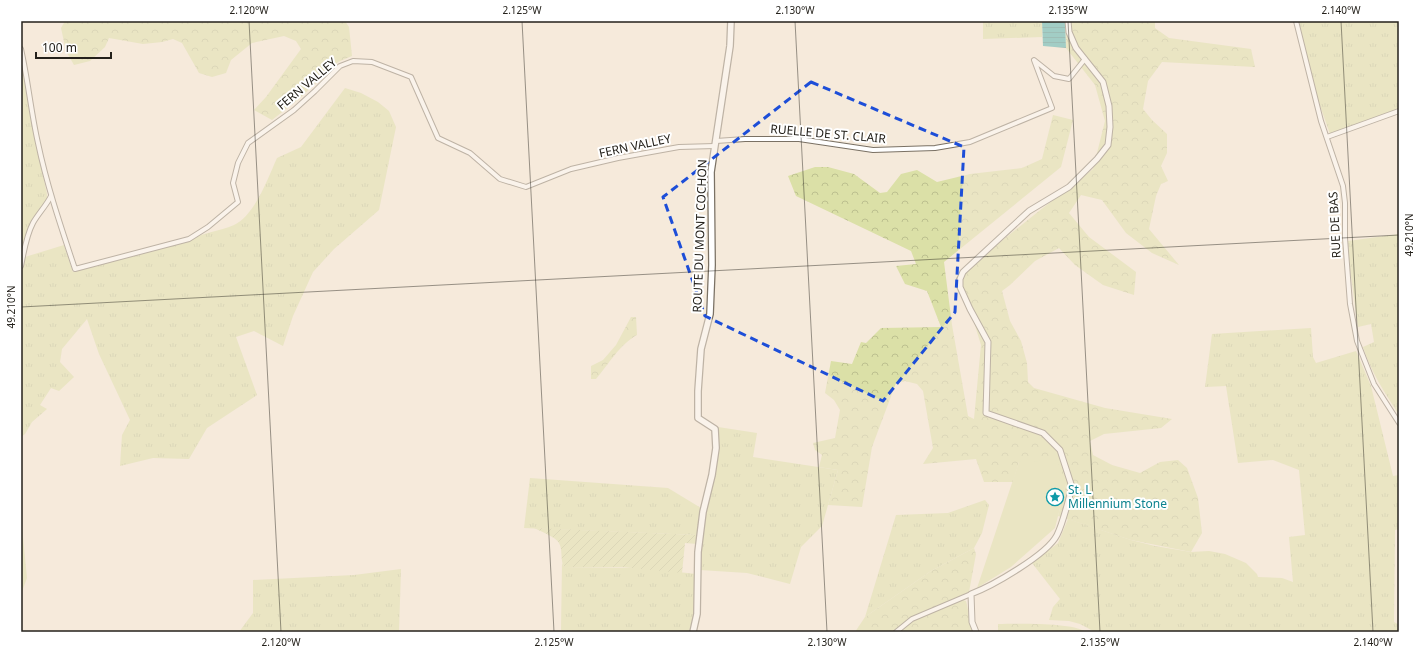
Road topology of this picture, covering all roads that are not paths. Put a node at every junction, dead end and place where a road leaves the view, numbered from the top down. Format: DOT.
graph roads {
  1 [pos="731,21"];
  2 [pos="1068,21"];
  3 [pos="1296,21"];
  4 [pos="21,49"];
  5 [pos="1085,59"];
  6 [pos="1399,111"];
  7 [pos="1327,137"];
  8 [pos="715,144"];
  9 [pos="51,196"];
  10 [pos="21,266"];
  11 [pos="1399,423"];
  12 [pos="971,594"];
  13 [pos="693,632"];
  14 [pos="896,632"];
  15 [pos="976,632"];
  1 -- 8 [label="main road, ROUTE DU MONT COCHON"];
  2 -- 5 [label="street"];
  3 -- 7 [label="street, RUE DE BAS"];
  4 -- 9 [label="street"];
  5 -- 8 [label="street, RUELLE DE ST. CLAIR"];
  5 -- 12 [label="street"];
  6 -- 7 [label="street"];
  7 -- 11 [label="street, RUE DE BAS"];
  8 -- 9 [label="street, FERN VALLEY"];
  8 -- 13 [label="main road, ROUTE DU MONT COCHON"];
  9 -- 10 [label="street"];
  12 -- 14 [label="street"];
  12 -- 15 [label="street"];
}
